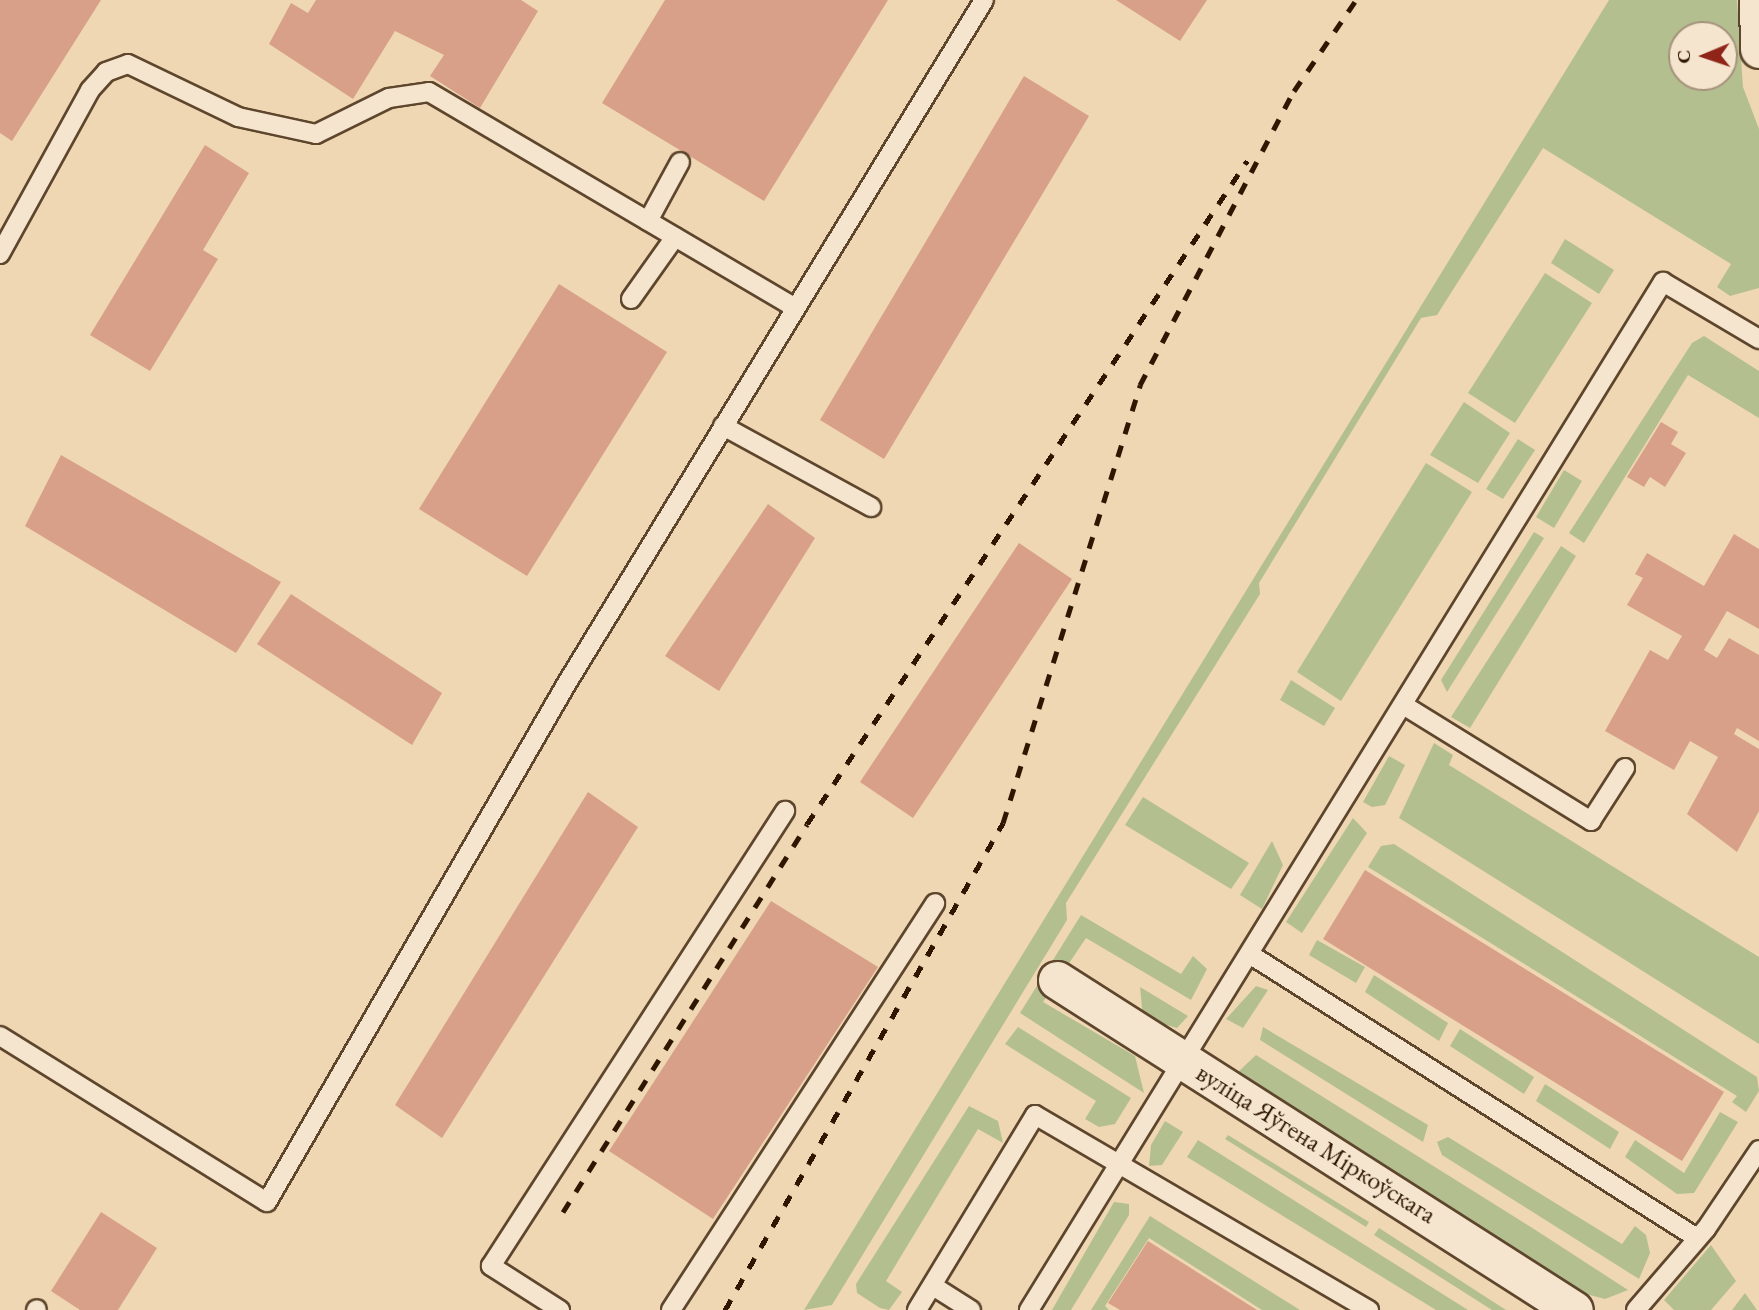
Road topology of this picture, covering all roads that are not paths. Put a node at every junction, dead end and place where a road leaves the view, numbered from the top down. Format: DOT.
graph roads {
  1 [pos="984,0"];
  2 [pos="1758,0"];
  3 [pos="1759,49"];
  4 [pos="680,162"];
  5 [pos="648,221"];
  6 [pos="675,237"];
  7 [pos="0,254"];
  8 [pos="631,299"];
  9 [pos="795,308"];
  10 [pos="1759,339"];
  11 [pos="723,426"];
  12 [pos="871,508"];
  13 [pos="1405,706"];
  14 [pos="1625,768"];
  15 [pos="785,811"];
  16 [pos="935,903"];
  17 [pos="1251,955"];
  18 [pos="1057,980"];
  19 [pos="0,1036"];
  20 [pos="1182,1062"];
  21 [pos="1759,1150"];
  22 [pos="1117,1167"];
  23 [pos="1697,1238"];
  24 [pos="933,1286"];
  25 [pos="559,1310"];
  26 [pos="671,1310"];
  27 [pos="918,1310"];
  28 [pos="971,1310"];
  29 [pos="1029,1310"];
  30 [pos="1369,1310"];
  31 [pos="1574,1310"];
  32 [pos="1636,1310"];
  1 -- 9 [label="lane"];
  2 -- 3 [label="street"];
  4 -- 5 [label="lane"];
  5 -- 6 [label="lane"];
  5 -- 7 [label="lane"];
  6 -- 8 [label="lane"];
  6 -- 9 [label="lane"];
  9 -- 11 [label="lane"];
  10 -- 13 [label="lane"];
  11 -- 12 [label="lane"];
  11 -- 19 [label="lane"];
  13 -- 14 [label="lane"];
  13 -- 17 [label="lane"];
  15 -- 25 [label="lane"];
  16 -- 26 [label="lane"];
  17 -- 20 [label="lane"];
  17 -- 23 [label="lane"];
  18 -- 20 [label="street, вуліца Яўгена Міркоўскага"];
  20 -- 22 [label="lane"];
  20 -- 31 [label="street, вуліца Яўгена Міркоўскага"];
  21 -- 23 [label="lane"];
  22 -- 24 [label="lane"];
  22 -- 29 [label="lane"];
  22 -- 30 [label="lane"];
  23 -- 32 [label="lane"];
  24 -- 27 [label="lane"];
  24 -- 28 [label="lane"];
}
